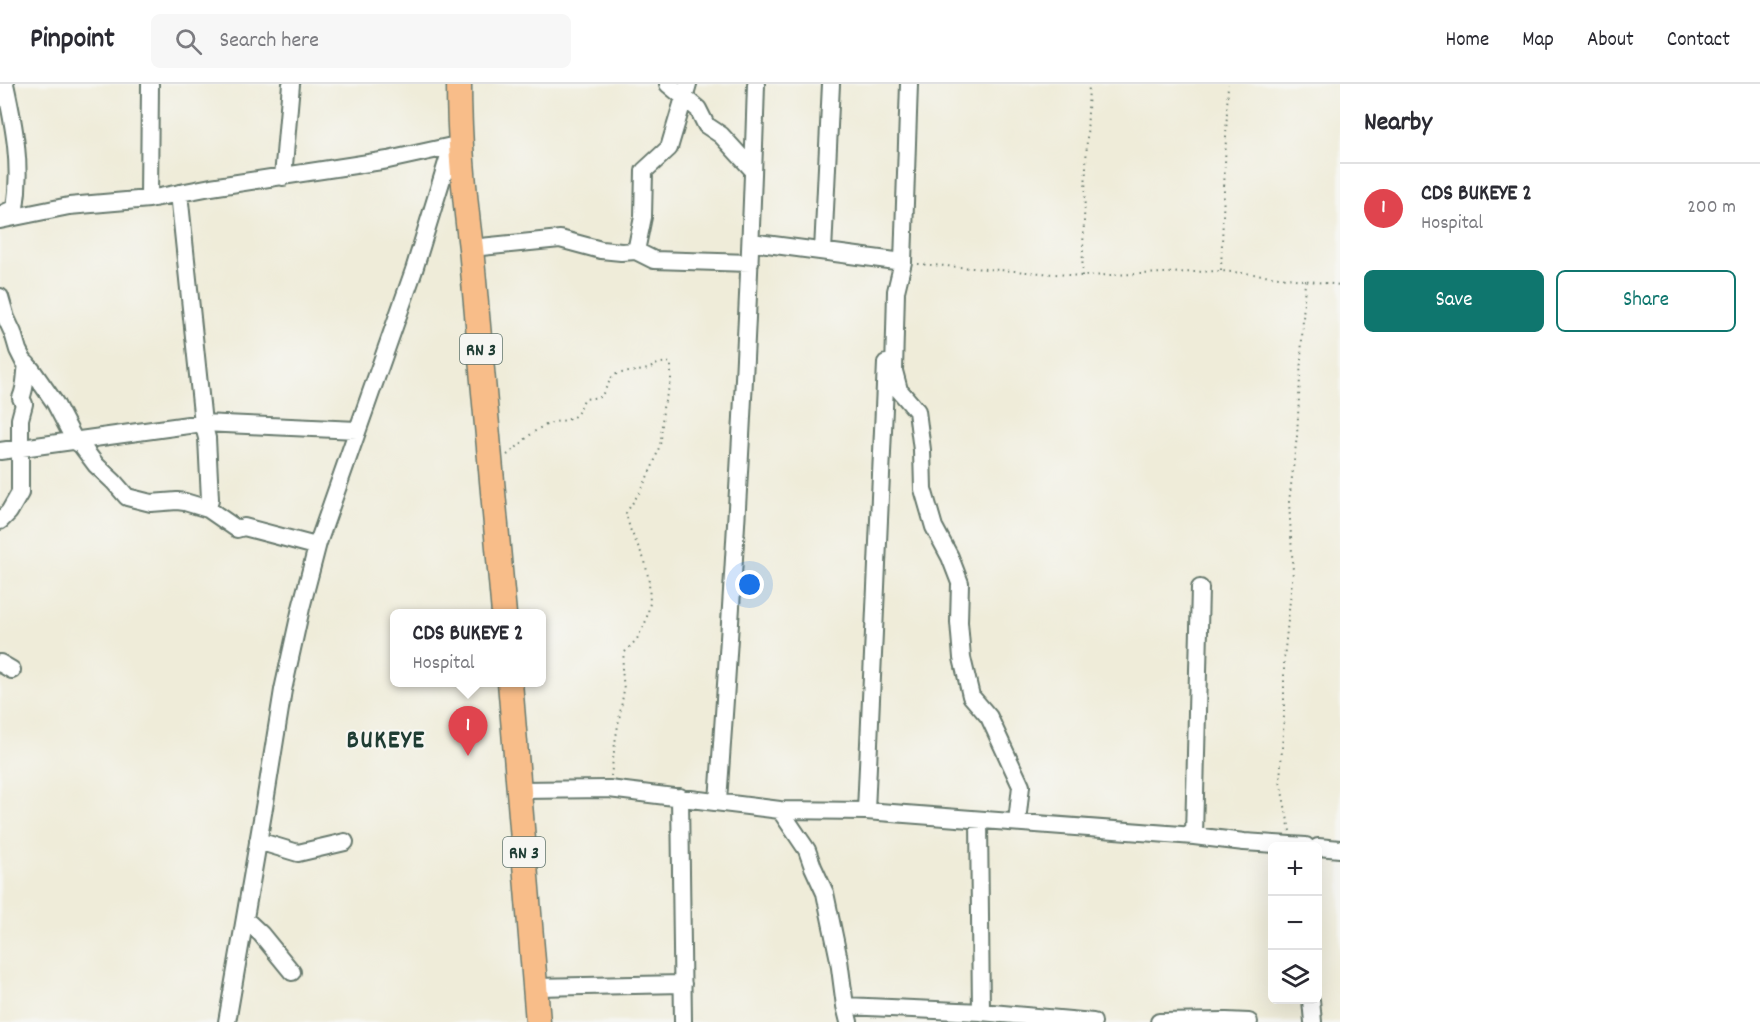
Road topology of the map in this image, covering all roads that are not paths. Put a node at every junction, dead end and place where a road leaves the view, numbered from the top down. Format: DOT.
graph roads {
  1 [pos="5,84"];
  2 [pos="150,84"];
  3 [pos="291,84"];
  4 [pos="459,84"];
  5 [pos="668,84"];
  6 [pos="756,84"];
  7 [pos="831,84"];
  8 [pos="909,84"];
  9 [pos="686,91"];
  10 [pos="457,146"];
  11 [pos="753,170"];
  12 [pos="283,177"];
  13 [pos="179,193"];
  14 [pos="149,199"];
  15 [pos="0,215"];
  16 [pos="0,220"];
  17 [pos="751,242"];
  18 [pos="471,248"];
  19 [pos="636,251"];
  20 [pos="823,251"];
  21 [pos="897,262"];
  22 [pos="750,263"];
  23 [pos="0,297"];
  24 [pos="27,364"];
  25 [pos="203,423"];
  26 [pos="357,430"];
  27 [pos="75,441"];
  28 [pos="20,448"];
  29 [pos="0,451"];
  30 [pos="208,509"];
  31 [pos="0,521"];
  32 [pos="318,543"];
  33 [pos="1200,588"];
  34 [pos="504,609"];
  35 [pos="510,687"];
  36 [pos="519,790"];
  37 [pos="680,797"];
  38 [pos="717,801"];
  39 [pos="780,810"];
  40 [pos="866,811"];
  41 [pos="979,820"];
  42 [pos="1017,822"];
  43 [pos="1194,836"];
  44 [pos="258,842"];
  45 [pos="345,842"];
  46 [pos="1268,844"];
  47 [pos="1322,847"];
  48 [pos="1340,849"];
  49 [pos="245,919"];
  50 [pos="292,972"];
  51 [pos="683,984"];
  52 [pos="535,987"];
  53 [pos="1311,1004"];
  54 [pos="981,1012"];
  55 [pos="848,1014"];
  56 [pos="1226,1021"];
  57 [pos="226,1022"];
  58 [pos="538,1022"];
  59 [pos="683,1022"];
  60 [pos="1093,1022"];
  61 [pos="1159,1022"];
  62 [pos="1249,1022"];
  63 [pos="1313,1022"];
  1 -- 15 [label="street"];
  2 -- 14 [label="street"];
  3 -- 12 [label="street"];
  4 -- 10 [label="highway, RN 3"];
  5 -- 9 [label="street"];
  6 -- 11 [label="street"];
  7 -- 20 [label="street"];
  8 -- 21 [label="street"];
  9 -- 11 [label="street"];
  9 -- 19 [label="street"];
  10 -- 12 [label="street"];
  10 -- 18 [label="highway, RN 3"];
  10 -- 26 [label="street"];
  11 -- 17 [label="street"];
  12 -- 13 [label="street"];
  13 -- 14 [label="street"];
  13 -- 25 [label="street"];
  14 -- 16 [label="street"];
  17 -- 20 [label="street"];
  17 -- 22 [label="street"];
  18 -- 19 [label="street"];
  18 -- 34 [label="highway, RN 3"];
  19 -- 22 [label="street"];
  20 -- 21 [label="street"];
  21 -- 40 [label="street"];
  21 -- 42 [label="street"];
  22 -- 38 [label="street"];
  23 -- 24 [label="street"];
  24 -- 27 [label="street"];
  24 -- 28 [label="street"];
  25 -- 26 [label="street"];
  25 -- 27 [label="street"];
  25 -- 30 [label="street"];
  26 -- 32 [label="street"];
  27 -- 28 [label="street"];
  27 -- 30 [label="street"];
  28 -- 29 [label="street"];
  28 -- 31 [label="street"];
  30 -- 32 [label="street"];
  32 -- 44 [label="street"];
  33 -- 43 [label="street"];
  35 -- 36 [label="highway, RN 3"];
  36 -- 37 [label="street"];
  36 -- 52 [label="highway, RN 3"];
  37 -- 38 [label="street"];
  37 -- 51 [label="street"];
  38 -- 39 [label="street"];
  39 -- 40 [label="street"];
  39 -- 55 [label="street"];
  40 -- 41 [label="street"];
  41 -- 42 [label="street"];
  41 -- 54 [label="street"];
  42 -- 43 [label="street"];
  43 -- 46 [label="street"];
  44 -- 45 [label="street"];
  44 -- 49 [label="street"];
  47 -- 48 [label="street"];
  49 -- 50 [label="street"];
  49 -- 57 [label="street"];
  51 -- 52 [label="street"];
  51 -- 59 [label="street"];
  52 -- 58 [label="highway, RN 3"];
  53 -- 63 [label="street"];
  54 -- 55 [label="street"];
  54 -- 60 [label="street"];
  56 -- 61 [label="street"];
  56 -- 62 [label="street"];
}
